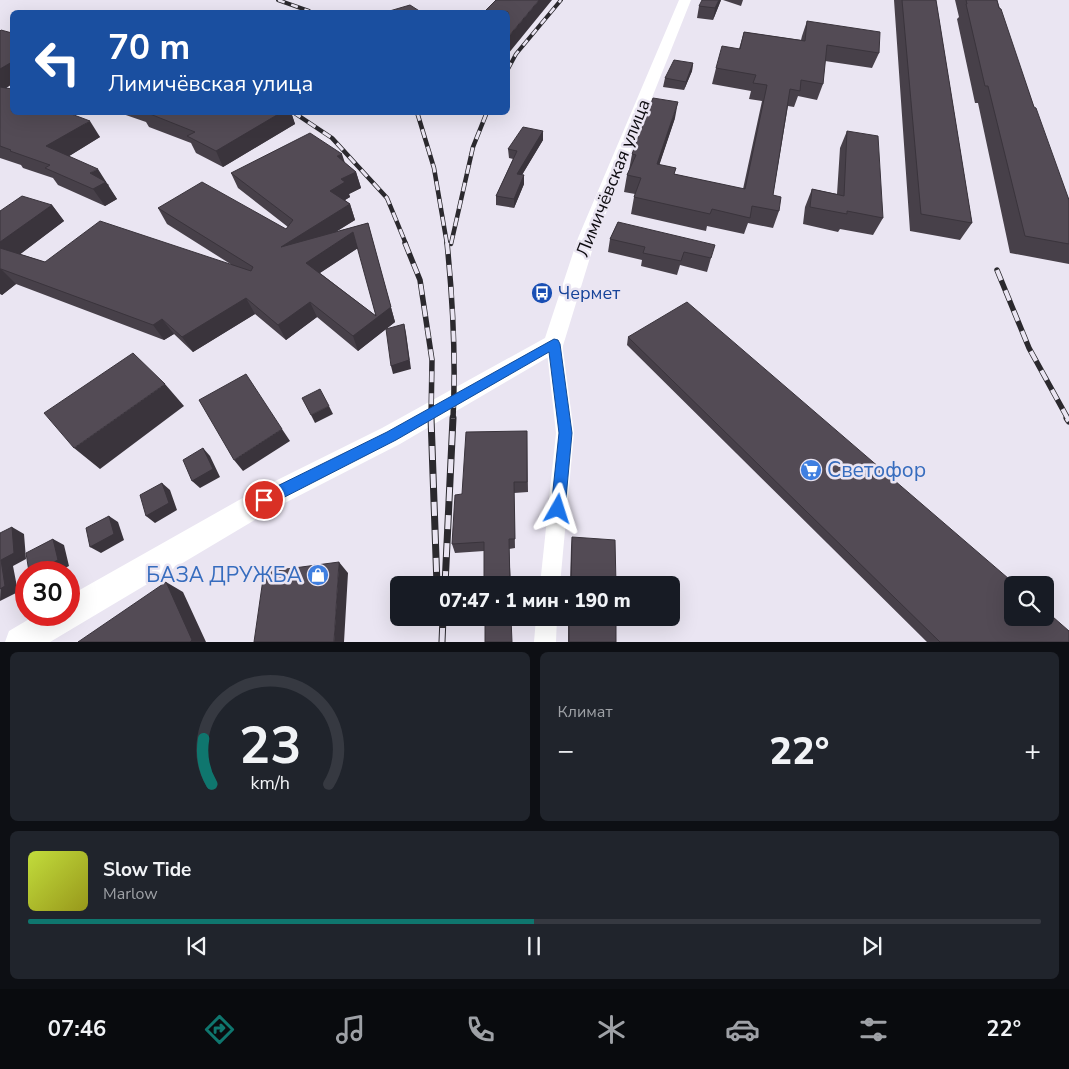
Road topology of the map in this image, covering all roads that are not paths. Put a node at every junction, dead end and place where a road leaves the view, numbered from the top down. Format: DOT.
graph roads {
  1 [pos="685,0"];
  2 [pos="554,344"];
  3 [pos="551,576"];
  4 [pos="80,607"];
  5 [pos="47,626"];
  6 [pos="547,626"];
  7 [pos="20,642"];
  8 [pos="546,642"];
  1 -- 2 [label="main road, Лимичёвская улица"];
  2 -- 3 [label="street"];
  2 -- 4 [label="main road"];
  5 -- 7 [label="main road"];
  6 -- 8 [label="street"];
}
